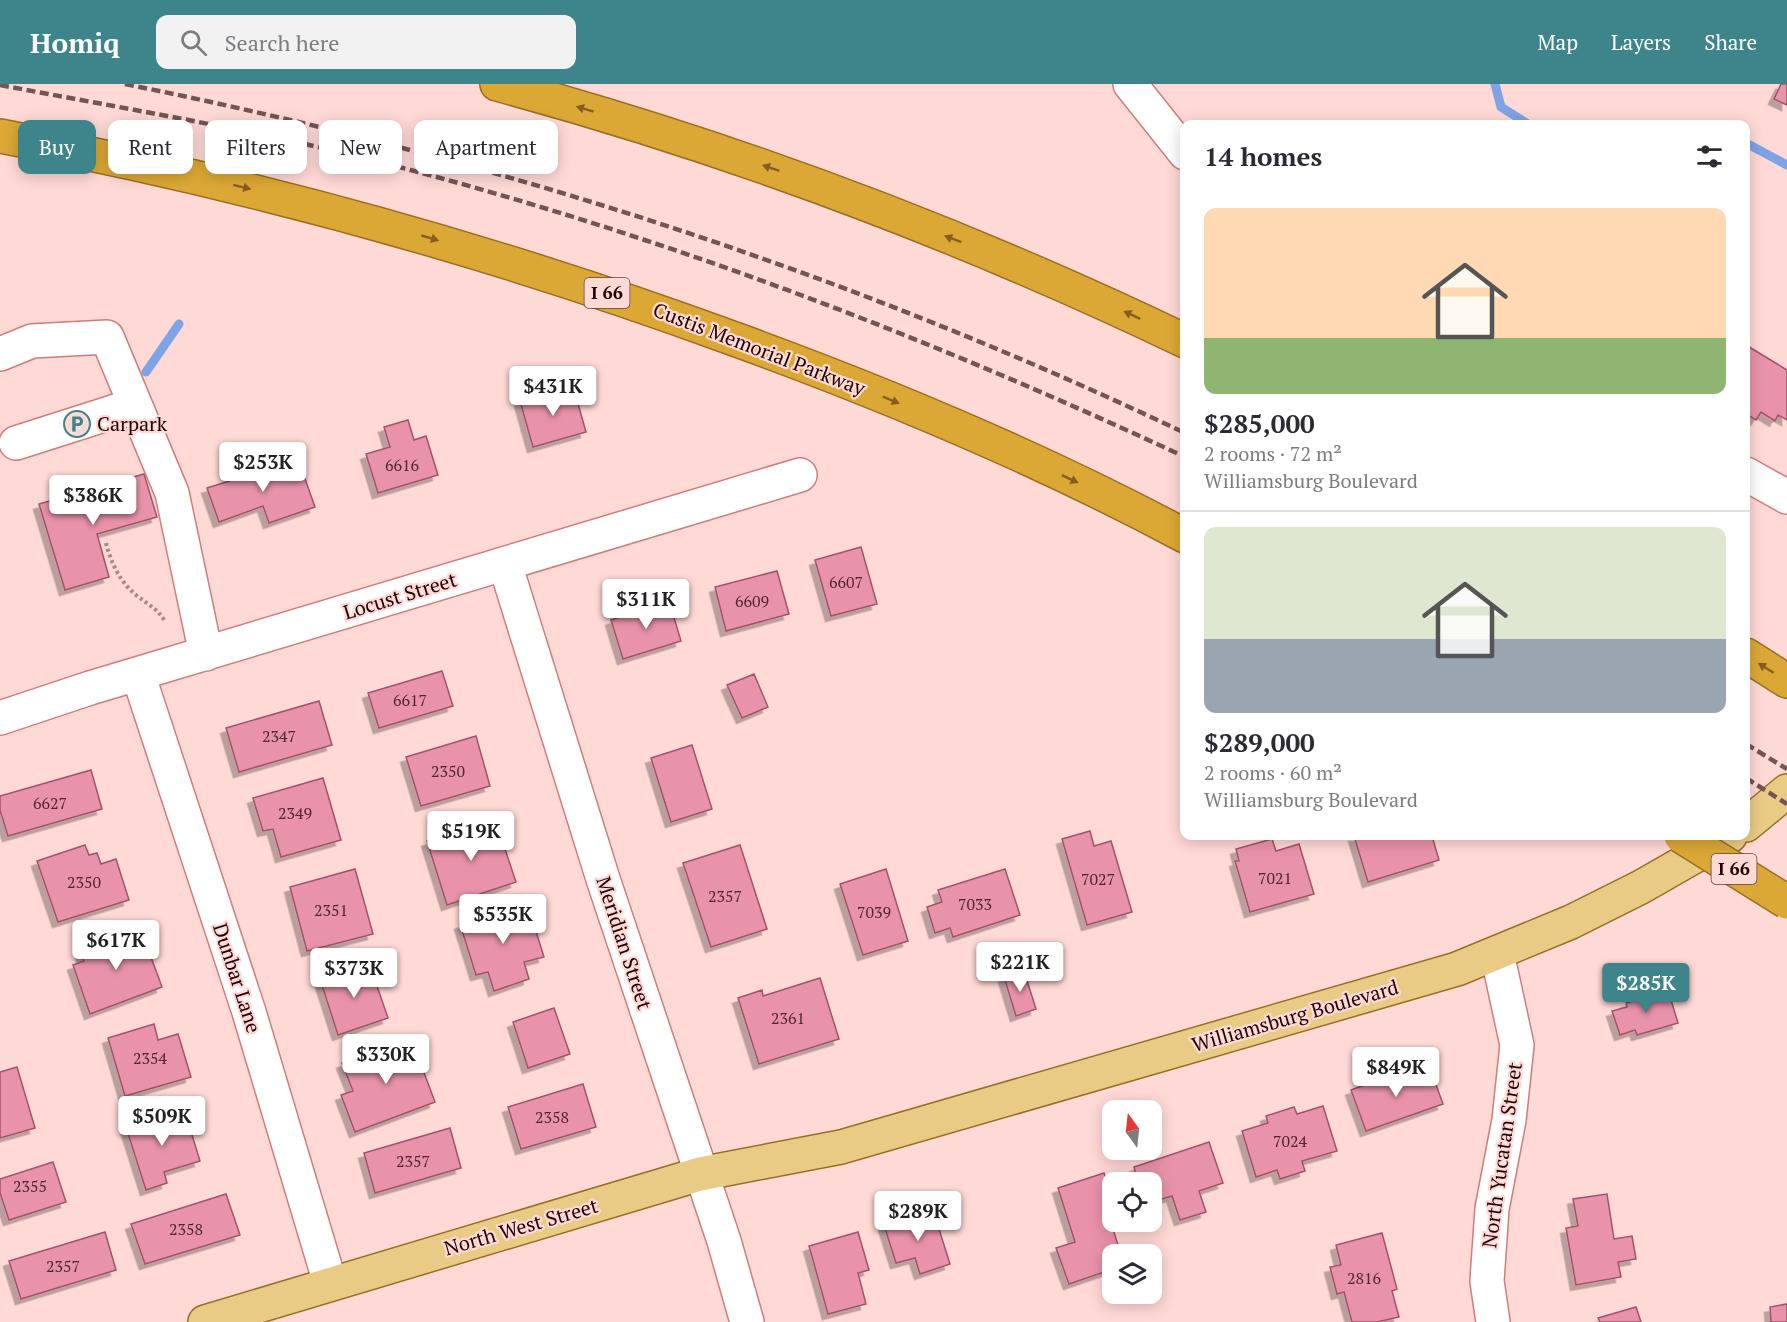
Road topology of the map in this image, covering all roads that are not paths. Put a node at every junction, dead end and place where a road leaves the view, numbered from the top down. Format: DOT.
graph roads {
  1 [pos="497,84"];
  2 [pos="1130,84"];
  3 [pos="0,136"];
  4 [pos="1180,147"];
  5 [pos="1180,338"];
  6 [pos="0,354"];
  7 [pos="135,405"];
  8 [pos="16,443"];
  9 [pos="800,475"];
  10 [pos="1750,476"];
  11 [pos="1787,497"];
  12 [pos="1180,534"];
  13 [pos="505,564"];
  14 [pos="206,654"];
  15 [pos="1750,658"];
  16 [pos="138,674"];
  17 [pos="1787,681"];
  18 [pos="0,718"];
  19 [pos="1787,791"];
  20 [pos="1750,822"];
  21 [pos="1687,840"];
  22 [pos="1723,840"];
  23 [pos="1787,902"];
  24 [pos="1497,953"];
  25 [pos="841,1147"];
  26 [pos="700,1174"];
  27 [pos="330,1283"];
  28 [pos="747,1321"];
  29 [pos="204,1322"];
  30 [pos="1493,1322"];
  5 -- 1 [label="highway, one-way"];
  2 -- 4 [label="street"];
  3 -- 12 [label="highway, Custis Memorial Parkway / I 66, one-way"];
  6 -- 7 [label="street"];
  7 -- 8 [label="street"];
  7 -- 14 [label="street"];
  9 -- 13 [label="street, Locust Street"];
  10 -- 11 [label="street"];
  13 -- 14 [label="street, Locust Street"];
  13 -- 26 [label="street, Meridian Street"];
  14 -- 16 [label="street, Locust Street"];
  17 -- 15 [label="highway, one-way"];
  16 -- 18 [label="street, Locust Street"];
  16 -- 27 [label="street, Dunbar Lane"];
  19 -- 20 [label="main road"];
  21 -- 23 [label="highway, I 66, bridge"];
  22 -- 24 [label="main road, Williamsburg Boulevard"];
  24 -- 25 [label="main road, Williamsburg Boulevard"];
  24 -- 30 [label="street, North Yucatan Street"];
  25 -- 26 [label="main road, North West Street"];
  26 -- 27 [label="main road, North West Street"];
  26 -- 28 [label="street, Meridian Street"];
  27 -- 29 [label="main road, North West Street"];
}
